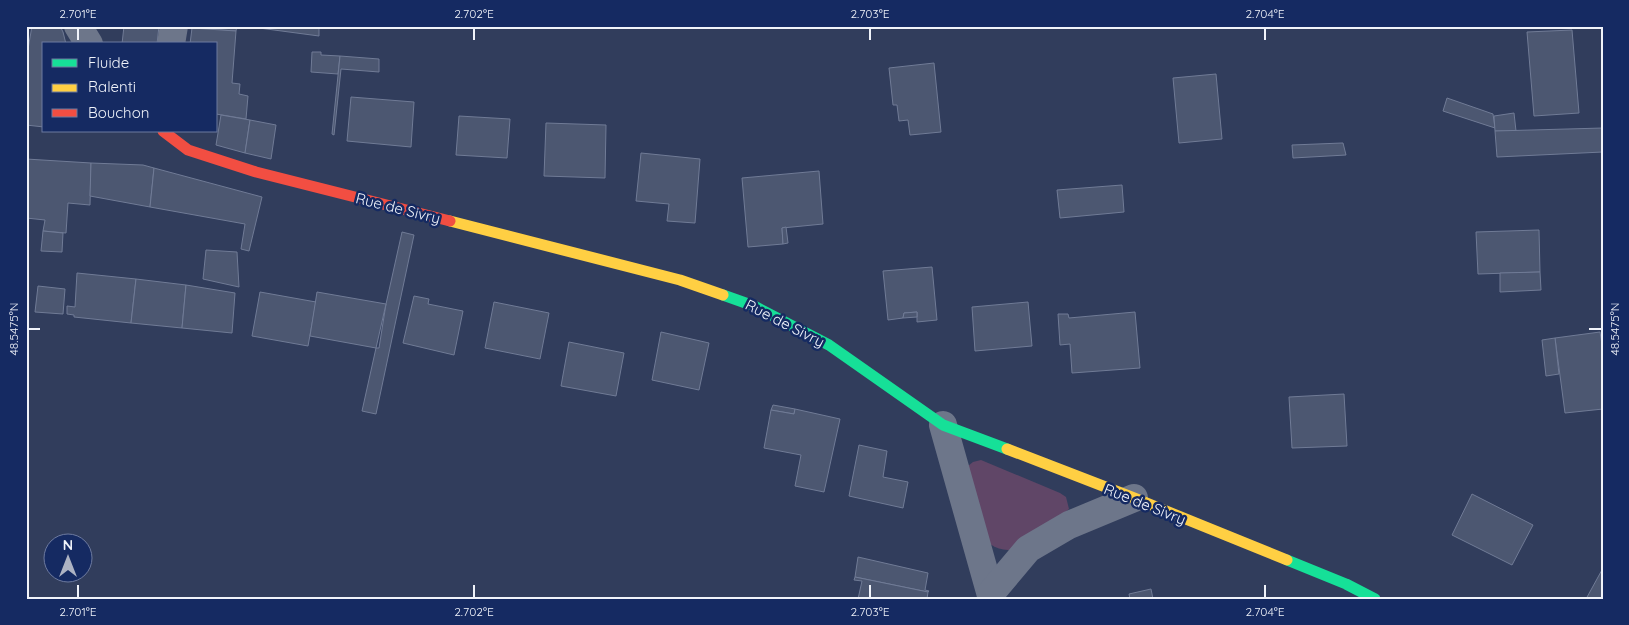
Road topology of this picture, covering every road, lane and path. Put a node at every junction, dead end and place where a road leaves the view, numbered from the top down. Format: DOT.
graph roads {
  1 [pos="78,26"];
  2 [pos="174,26"];
  3 [pos="88,42"];
  4 [pos="171,42"];
  5 [pos="164,132"];
  6 [pos="943,425"];
  7 [pos="1134,498"];
  8 [pos="992,596"];
  9 [pos="1375,599"];
  1 -- 3 [label="street"];
  2 -- 4 [label="street"];
  5 -- 6 [label="street, Rue de Sivry"];
  6 -- 7 [label="street, Rue de Sivry"];
  6 -- 8 [label="street"];
  7 -- 8 [label="street"];
  7 -- 9 [label="street, Rue de Sivry"];
}
